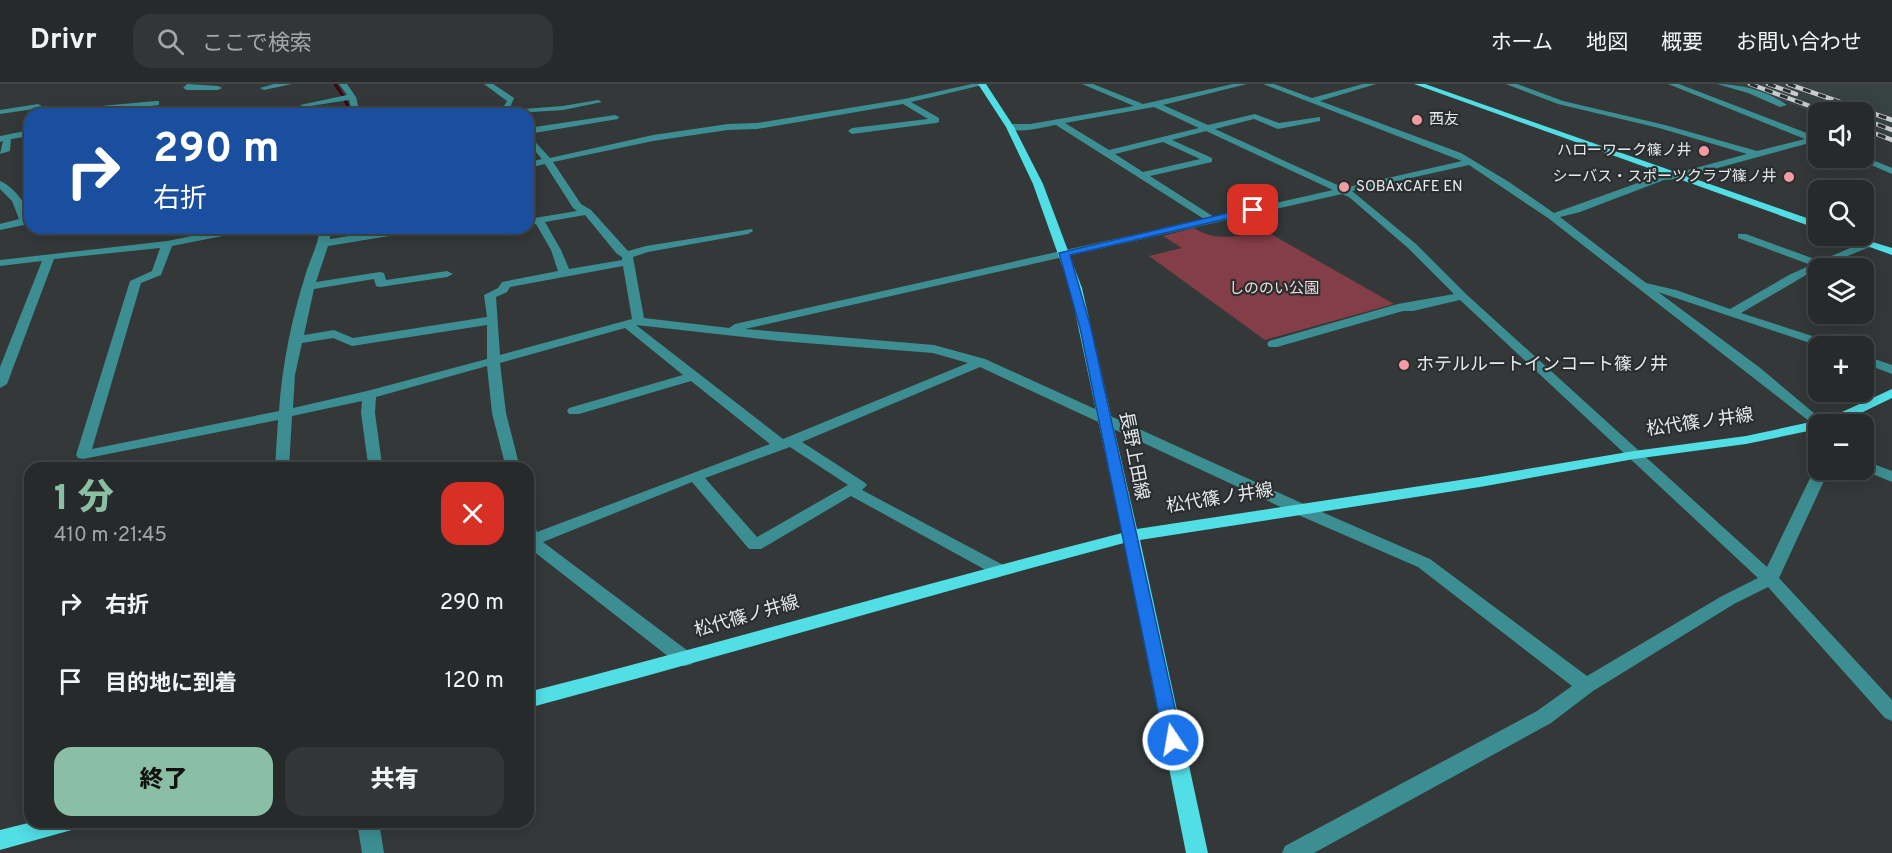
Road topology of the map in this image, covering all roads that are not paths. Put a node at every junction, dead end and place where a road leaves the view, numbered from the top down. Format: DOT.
graph roads {
  1 [pos="191,84"];
  2 [pos="288,84"];
  3 [pos="343,84"];
  4 [pos="488,84"];
  5 [pos="983,84"];
  6 [pos="1086,84"];
  7 [pos="1243,84"];
  8 [pos="1267,84"];
  9 [pos="1372,84"];
  10 [pos="1418,84"];
  11 [pos="1510,84"];
  12 [pos="1672,84"];
  13 [pos="1721,84"];
  14 [pos="277,85"];
  15 [pos="218,88"];
  16 [pos="264,88"];
  17 [pos="352,97"];
  18 [pos="1314,100"];
  19 [pos="904,101"];
  20 [pos="598,102"];
  21 [pos="156,103"];
  22 [pos="1155,104"];
  23 [pos="304,105"];
  24 [pos="1783,105"];
  25 [pos="1142,106"];
  26 [pos="24,108"];
  27 [pos="101,108"];
  28 [pos="355,108"];
  29 [pos="506,108"];
  30 [pos="534,111"];
  31 [pos="0,112"];
  32 [pos="24,117"];
  33 [pos="615,117"];
  34 [pos="1317,119"];
  35 [pos="0,121"];
  36 [pos="1058,122"];
  37 [pos="1010,127"];
  38 [pos="1208,128"];
  39 [pos="534,130"];
  40 [pos="852,131"];
  41 [pos="24,134"];
  42 [pos="1808,137"];
  43 [pos="3,139"];
  44 [pos="1163,139"];
  45 [pos="1808,142"];
  46 [pos="534,144"];
  47 [pos="0,151"];
  48 [pos="1109,153"];
  49 [pos="1759,155"];
  50 [pos="547,160"];
  51 [pos="1470,162"];
  52 [pos="534,163"];
  53 [pos="1874,164"];
  54 [pos="1892,171"];
  55 [pos="1142,175"];
  56 [pos="1677,176"];
  57 [pos="0,184"];
  58 [pos="1344,191"];
  59 [pos="17,200"];
  60 [pos="0,204"];
  61 [pos="587,212"];
  62 [pos="24,213"];
  63 [pos="1553,216"];
  64 [pos="1212,220"];
  65 [pos="534,221"];
  66 [pos="24,222"];
  67 [pos="1808,222"];
  68 [pos="534,225"];
  69 [pos="0,227"];
  70 [pos="748,231"];
  71 [pos="194,234"];
  72 [pos="325,234"];
  73 [pos="382,234"];
  74 [pos="1742,236"];
  75 [pos="324,243"];
  76 [pos="166,244"];
  77 [pos="1864,246"];
  78 [pos="1874,246"];
  79 [pos="1892,252"];
  80 [pos="1064,253"];
  81 [pos="49,258"];
  82 [pos="628,258"];
  83 [pos="1837,258"];
  84 [pos="1808,260"];
  85 [pos="0,263"];
  86 [pos="1808,271"];
  87 [pos="447,274"];
  88 [pos="565,274"];
  89 [pos="1642,285"];
  90 [pos="309,286"];
  91 [pos="1462,296"];
  92 [pos="1731,314"];
  93 [pos="494,320"];
  94 [pos="633,323"];
  95 [pos="725,330"];
  96 [pos="1808,339"];
  97 [pos="296,340"];
  98 [pos="1274,344"];
  99 [pos="493,360"];
  100 [pos="980,362"];
  101 [pos="1874,363"];
  102 [pos="1892,370"];
  103 [pos="694,376"];
  104 [pos="0,384"];
  105 [pos="1892,393"];
  106 [pos="369,396"];
  107 [pos="574,411"];
  108 [pos="285,414"];
  109 [pos="1848,414"];
  110 [pos="1808,415"];
  111 [pos="1106,418"];
  112 [pos="1808,426"];
  113 [pos="786,443"];
  114 [pos="1634,455"];
  115 [pos="282,462"];
  116 [pos="375,462"];
  117 [pos="511,462"];
  118 [pos="1874,469"];
  119 [pos="695,476"];
  120 [pos="1892,477"];
  121 [pos="1817,480"];
  122 [pos="851,490"];
  123 [pos="1302,510"];
  124 [pos="534,531"];
  125 [pos="1130,536"];
  126 [pos="534,537"];
  127 [pos="999,570"];
  128 [pos="1770,579"];
  129 [pos="685,659"];
  130 [pos="1586,686"];
  131 [pos="534,698"];
  132 [pos="1892,713"];
  133 [pos="45,828"];
  134 [pos="369,828"];
  135 [pos="0,840"];
  136 [pos="373,853"];
  137 [pos="1197,853"];
  138 [pos="1293,853"];
  1 -- 15 [label="street"];
  2 -- 14 [label="street"];
  3 -- 17 [label="street"];
  4 -- 29 [label="street"];
  5 -- 19 [label="street"];
  5 -- 37 [label="main road, 長野上田線"];
  6 -- 25 [label="street"];
  7 -- 22 [label="street"];
  8 -- 18 [label="street"];
  9 -- 18 [label="street"];
  10 -- 56 [label="main road"];
  11 -- 49 [label="street"];
  12 -- 42 [label="street"];
  13 -- 24 [label="street"];
  14 -- 16 [label="street"];
  17 -- 23 [label="street"];
  17 -- 28 [label="street"];
  18 -- 51 [label="street"];
  19 -- 40 [label="street"];
  19 -- 50 [label="street"];
  20 -- 30 [label="street"];
  21 -- 27 [label="street"];
  22 -- 25 [label="street"];
  22 -- 38 [label="street"];
  25 -- 36 [label="street"];
  26 -- 31 [label="street"];
  32 -- 35 [label="street"];
  33 -- 39 [label="street"];
  34 -- 38 [label="street"];
  36 -- 37 [label="street"];
  36 -- 48 [label="street"];
  37 -- 80 [label="main road, 長野上田線"];
  38 -- 44 [label="street"];
  38 -- 58 [label="street"];
  41 -- 43 [label="street"];
  43 -- 47 [label="street"];
  44 -- 48 [label="street"];
  44 -- 55 [label="street"];
  45 -- 49 [label="street"];
  46 -- 50 [label="street"];
  48 -- 55 [label="street"];
  49 -- 56 [label="street"];
  50 -- 52 [label="street"];
  50 -- 61 [label="street"];
  51 -- 58 [label="street"];
  51 -- 63 [label="street"];
  53 -- 54 [label="street"];
  55 -- 64 [label="street"];
  56 -- 63 [label="street"];
  56 -- 67 [label="main road"];
  57 -- 59 [label="street"];
  58 -- 64 [label="street"];
  58 -- 91 [label="street"];
  59 -- 60 [label="street"];
  59 -- 62 [label="street"];
  61 -- 65 [label="street"];
  61 -- 82 [label="street"];
  63 -- 89 [label="street"];
  64 -- 80 [label="street"];
  66 -- 69 [label="street"];
  68 -- 88 [label="street"];
  70 -- 82 [label="street"];
  71 -- 76 [label="street"];
  72 -- 75 [label="street"];
  73 -- 75 [label="street"];
  74 -- 84 [label="street"];
  75 -- 90 [label="street"];
  76 -- 81 [label="street"];
  76 -- 108 [label="street"];
  77 -- 83 [label="street"];
  78 -- 79 [label="main road"];
  80 -- 95 [label="street"];
  80 -- 111 [label="main road, 長野上田線"];
  81 -- 85 [label="street"];
  81 -- 104 [label="street"];
  82 -- 88 [label="street"];
  82 -- 94 [label="street"];
  86 -- 92 [label="street"];
  87 -- 90 [label="street"];
  88 -- 93 [label="street"];
  89 -- 92 [label="street"];
  89 -- 110 [label="street"];
  90 -- 97 [label="street"];
  91 -- 98 [label="street"];
  91 -- 114 [label="street"];
  92 -- 96 [label="street"];
  93 -- 97 [label="street"];
  93 -- 99 [label="street"];
  94 -- 95 [label="street"];
  94 -- 99 [label="street"];
  94 -- 103 [label="street"];
  95 -- 100 [label="street"];
  97 -- 108 [label="street"];
  99 -- 106 [label="street"];
  99 -- 117 [label="street"];
  100 -- 111 [label="street"];
  100 -- 113 [label="street"];
  101 -- 102 [label="street"];
  103 -- 107 [label="street"];
  103 -- 113 [label="street"];
  105 -- 109 [label="main road, 松代篠ノ井線"];
  106 -- 108 [label="street"];
  106 -- 116 [label="street"];
  108 -- 115 [label="street"];
  111 -- 123 [label="street"];
  111 -- 125 [label="main road, 長野上田線"];
  112 -- 114 [label="main road, 松代篠ノ井線"];
  113 -- 119 [label="street"];
  113 -- 122 [label="street"];
  114 -- 123 [label="main road, 松代篠ノ井線"];
  114 -- 128 [label="street"];
  118 -- 120 [label="street"];
  119 -- 122 [label="street"];
  119 -- 124 [label="street"];
  121 -- 128 [label="street"];
  122 -- 127 [label="street"];
  123 -- 125 [label="main road, 松代篠ノ井線"];
  123 -- 130 [label="street"];
  125 -- 127 [label="main road, 松代篠ノ井線"];
  125 -- 137 [label="main road, 長野上田線"];
  126 -- 129 [label="street"];
  127 -- 129 [label="main road, 松代篠ノ井線"];
  128 -- 130 [label="street"];
  128 -- 132 [label="street"];
  129 -- 131 [label="main road, 松代篠ノ井線"];
  130 -- 138 [label="street"];
  133 -- 135 [label="main road"];
  134 -- 136 [label="street"];
}
